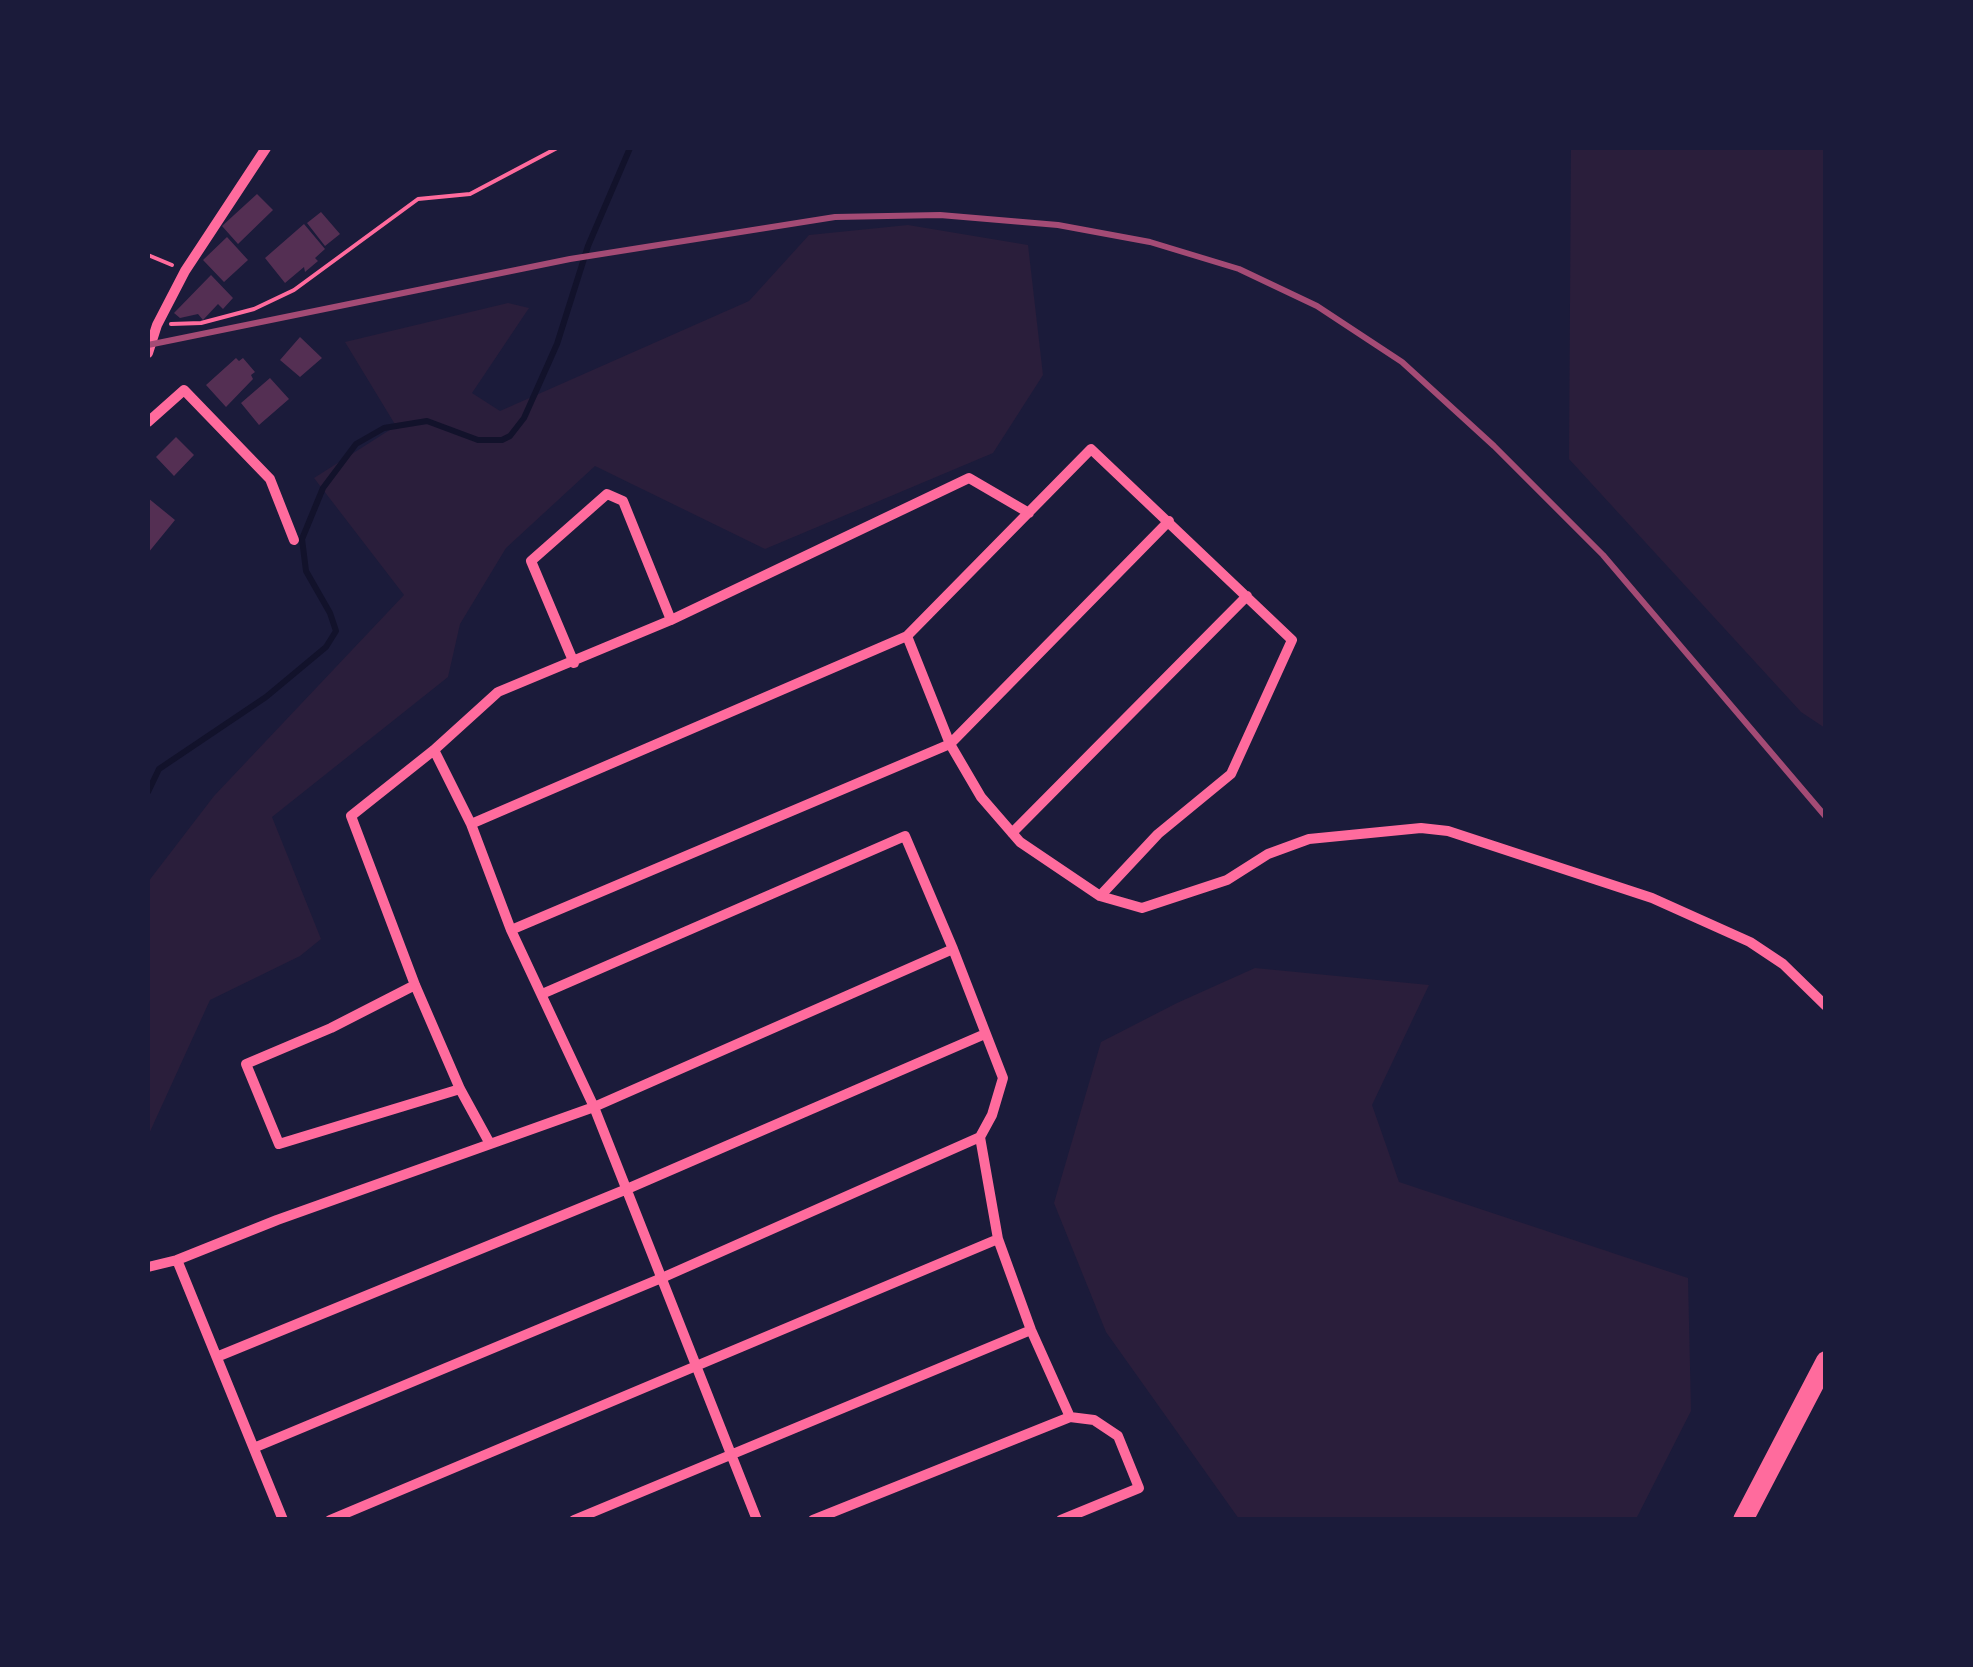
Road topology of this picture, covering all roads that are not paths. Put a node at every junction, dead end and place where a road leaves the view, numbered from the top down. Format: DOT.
graph roads {
  1 [pos="266,148"];
  2 [pos="148,352"];
  3 [pos="148,422"];
  4 [pos="1028,514"];
  5 [pos="1170,521"];
  6 [pos="294,540"];
  7 [pos="1247,596"];
  8 [pos="671,620"];
  9 [pos="907,636"];
  10 [pos="574,663"];
  11 [pos="950,744"];
  12 [pos="434,750"];
  13 [pos="470,824"];
  14 [pos="1012,833"];
  15 [pos="1100,896"];
  16 [pos="512,930"];
  17 [pos="953,949"];
  18 [pos="415,985"];
  19 [pos="542,994"];
  20 [pos="1826,1006"];
  21 [pos="986,1034"];
  22 [pos="460,1088"];
  23 [pos="594,1107"];
  24 [pos="980,1137"];
  25 [pos="489,1142"];
  26 [pos="628,1189"];
  27 [pos="998,1239"];
  28 [pos="177,1260"];
  29 [pos="148,1267"];
  30 [pos="664,1277"];
  31 [pos="1032,1330"];
  32 [pos="218,1356"];
  33 [pos="1826,1360"];
  34 [pos="698,1364"];
  35 [pos="1070,1417"];
  36 [pos="256,1447"];
  37 [pos="733,1456"];
  38 [pos="283,1520"];
  39 [pos="330,1520"];
  40 [pos="574,1520"];
  41 [pos="757,1520"];
  42 [pos="813,1520"];
  43 [pos="1060,1520"];
  44 [pos="1743,1520"];
  1 -- 2 [label="street"];
  3 -- 6 [label="street"];
  4 -- 5 [label="street"];
  4 -- 8 [label="street"];
  4 -- 9 [label="street"];
  5 -- 7 [label="street"];
  5 -- 11 [label="street"];
  7 -- 14 [label="street"];
  7 -- 15 [label="street"];
  8 -- 10 [label="street"];
  8 -- 10 [label="street"];
  9 -- 11 [label="street"];
  9 -- 13 [label="street"];
  10 -- 12 [label="street"];
  11 -- 14 [label="street"];
  11 -- 16 [label="street"];
  12 -- 13 [label="street"];
  12 -- 18 [label="street"];
  13 -- 16 [label="street"];
  14 -- 15 [label="street"];
  15 -- 20 [label="street"];
  16 -- 19 [label="street"];
  17 -- 19 [label="street"];
  17 -- 21 [label="street"];
  17 -- 23 [label="street"];
  18 -- 22 [label="street"];
  18 -- 22 [label="street"];
  19 -- 23 [label="street"];
  21 -- 24 [label="street"];
  21 -- 26 [label="street"];
  22 -- 25 [label="street"];
  23 -- 25 [label="street"];
  23 -- 26 [label="street"];
  24 -- 27 [label="street"];
  24 -- 30 [label="street"];
  25 -- 28 [label="street"];
  26 -- 30 [label="street"];
  26 -- 32 [label="street"];
  27 -- 31 [label="street"];
  27 -- 34 [label="street"];
  28 -- 29 [label="street"];
  28 -- 32 [label="street"];
  30 -- 34 [label="street"];
  30 -- 36 [label="street"];
  31 -- 35 [label="street"];
  31 -- 37 [label="street"];
  32 -- 36 [label="street"];
  33 -- 44 [label="highway"];
  34 -- 37 [label="street"];
  34 -- 39 [label="street"];
  35 -- 42 [label="street"];
  35 -- 43 [label="street"];
  36 -- 38 [label="street"];
  37 -- 40 [label="street"];
  37 -- 41 [label="street"];
}
